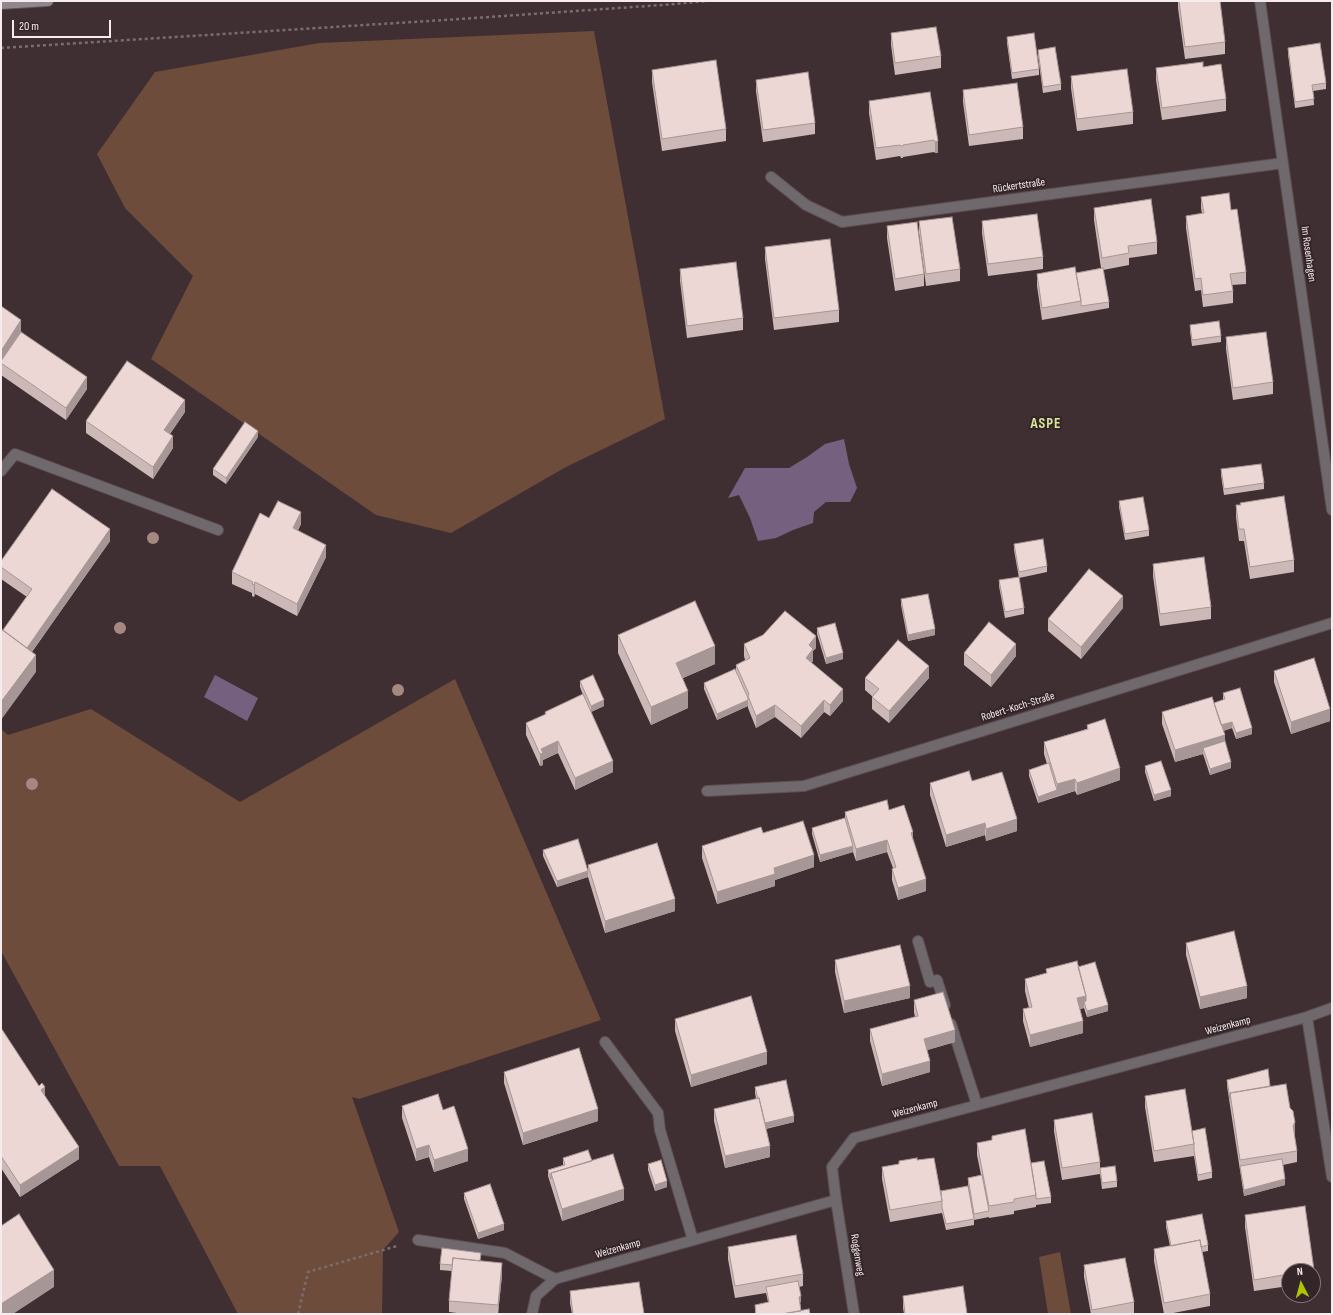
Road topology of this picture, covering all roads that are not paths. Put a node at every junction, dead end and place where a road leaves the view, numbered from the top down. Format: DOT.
graph roads {
  1 [pos="48,1"];
  2 [pos="1260,1"];
  3 [pos="1,4"];
  4 [pos="1283,163"];
  5 [pos="771,177"];
  6 [pos="1,471"];
  7 [pos="1332,510"];
  8 [pos="218,530"];
  9 [pos="1332,622"];
  10 [pos="707,791"];
  11 [pos="918,942"];
  12 [pos="1332,1008"];
  13 [pos="1306,1017"];
  14 [pos="606,1042"];
  15 [pos="977,1105"];
  16 [pos="1332,1177"];
  17 [pos="836,1200"];
  18 [pos="418,1240"];
  19 [pos="693,1240"];
  20 [pos="555,1279"];
  21 [pos="532,1314"];
  22 [pos="854,1314"];
  1 -- 3 [label="street"];
  2 -- 4 [label="street, Im Rosenhagen"];
  4 -- 5 [label="street, Rückertstraße"];
  4 -- 7 [label="street, Im Rosenhagen"];
  6 -- 8 [label="street"];
  9 -- 10 [label="street, Robert-Koch-Straße"];
  11 -- 15 [label="street"];
  12 -- 13 [label="street, Weizenkamp"];
  13 -- 15 [label="street, Weizenkamp"];
  13 -- 16 [label="street"];
  14 -- 19 [label="street"];
  15 -- 17 [label="street, Weizenkamp"];
  17 -- 19 [label="street, Weizenkamp"];
  17 -- 22 [label="street, Roggenweg"];
  18 -- 20 [label="street"];
  19 -- 20 [label="street, Weizenkamp"];
  20 -- 21 [label="street, Weizenkamp"];
}
